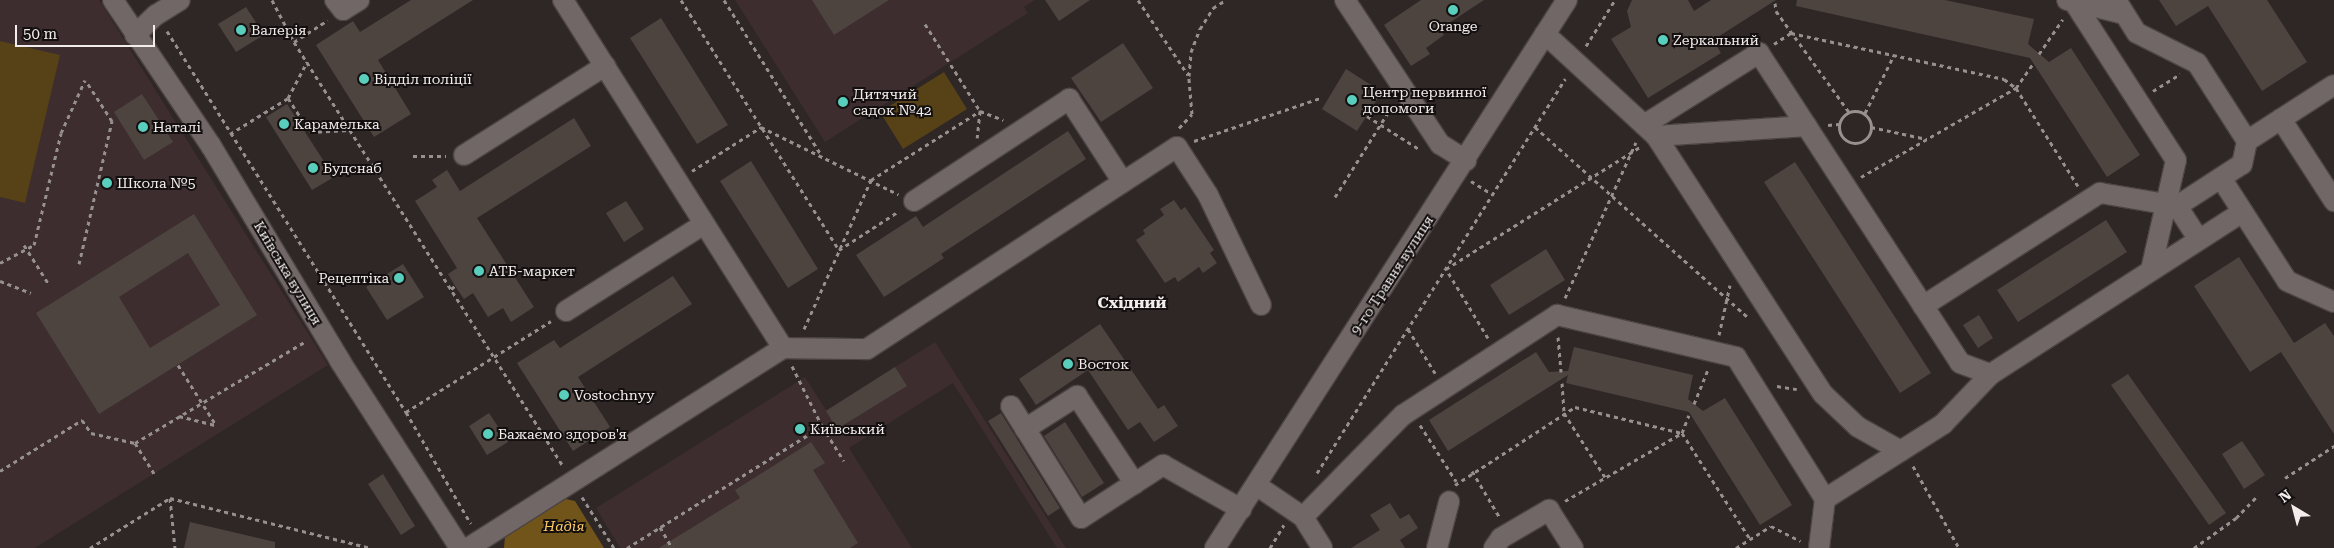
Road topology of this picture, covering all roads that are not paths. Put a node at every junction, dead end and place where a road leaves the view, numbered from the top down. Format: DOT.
graph roads {
  1 [pos="113,0"];
  2 [pos="180,0"];
  3 [pos="562,0"];
  4 [pos="1345,0"];
  5 [pos="1566,0"];
  6 [pos="2070,1"];
  7 [pos="2120,7"];
  8 [pos="1545,34"];
  9 [pos="135,35"];
  10 [pos="605,66"];
  11 [pos="2334,85"];
  12 [pos="2281,119"];
  13 [pos="1806,126"];
  14 [pos="1650,130"];
  15 [pos="2247,141"];
  16 [pos="464,155"];
  17 [pos="1466,160"];
  18 [pos="2220,178"];
  19 [pos="1123,182"];
  20 [pos="914,201"];
  21 [pos="2334,201"];
  22 [pos="2166,204"];
  23 [pos="2242,212"];
  24 [pos="704,224"];
  25 [pos="2199,240"];
  26 [pos="2151,270"];
  27 [pos="2334,302"];
  28 [pos="1261,305"];
  29 [pos="1923,306"];
  30 [pos="566,311"];
  31 [pos="783,348"];
  32 [pos="1991,374"];
  33 [pos="1011,406"];
  34 [pos="1025,429"];
  35 [pos="1901,450"];
  36 [pos="1135,484"];
  37 [pos="1256,485"];
  38 [pos="1825,500"];
  39 [pos="1449,502"];
  40 [pos="1241,509"];
  41 [pos="1298,514"];
  42 [pos="474,544"];
  43 [pos="1813,546"];
  44 [pos="460,548"];
  45 [pos="1215,548"];
  46 [pos="1322,548"];
  47 [pos="1437,548"];
  48 [pos="1494,548"];
  49 [pos="1573,548"];
  1 -- 9 [label="street, Київська вулиця"];
  2 -- 9 [label="street"];
  3 -- 10 [label="street"];
  4 -- 17 [label="street"];
  5 -- 8 [label="street, 9-го Травня вулиця"];
  6 -- 7 [label="street"];
  6 -- 22 [label="street"];
  7 -- 15 [label="street"];
  8 -- 14 [label="street"];
  8 -- 17 [label="street, 9-го Травня вулиця"];
  9 -- 44 [label="street, Київська вулиця"];
  10 -- 16 [label="street"];
  10 -- 24 [label="street"];
  11 -- 12 [label="street"];
  12 -- 15 [label="street"];
  12 -- 21 [label="street"];
  13 -- 14 [label="street"];
  13 -- 14 [label="street"];
  13 -- 29 [label="street"];
  14 -- 35 [label="street"];
  15 -- 18 [label="street"];
  17 -- 37 [label="street, 9-го Травня вулиця"];
  18 -- 23 [label="street"];
  18 -- 25 [label="street"];
  19 -- 20 [label="street"];
  19 -- 28 [label="street"];
  19 -- 31 [label="street"];
  22 -- 26 [label="street"];
  22 -- 29 [label="street"];
  23 -- 25 [label="street"];
  23 -- 27 [label="street"];
  24 -- 30 [label="street"];
  24 -- 31 [label="street"];
  25 -- 26 [label="street"];
  26 -- 32 [label="street"];
  29 -- 32 [label="street"];
  31 -- 42 [label="street"];
  32 -- 35 [label="street"];
  33 -- 34 [label="street"];
  34 -- 36 [label="street"];
  34 -- 36 [label="street"];
  35 -- 38 [label="street"];
  36 -- 40 [label="street"];
  37 -- 40 [label="street, 9-го Травня вулиця"];
  37 -- 41 [label="street"];
  38 -- 41 [label="street"];
  38 -- 43 [label="street"];
  39 -- 47 [label="street"];
  40 -- 45 [label="street, 9-го Травня вулиця"];
  41 -- 46 [label="street"];
  48 -- 49 [label="street"];
}
